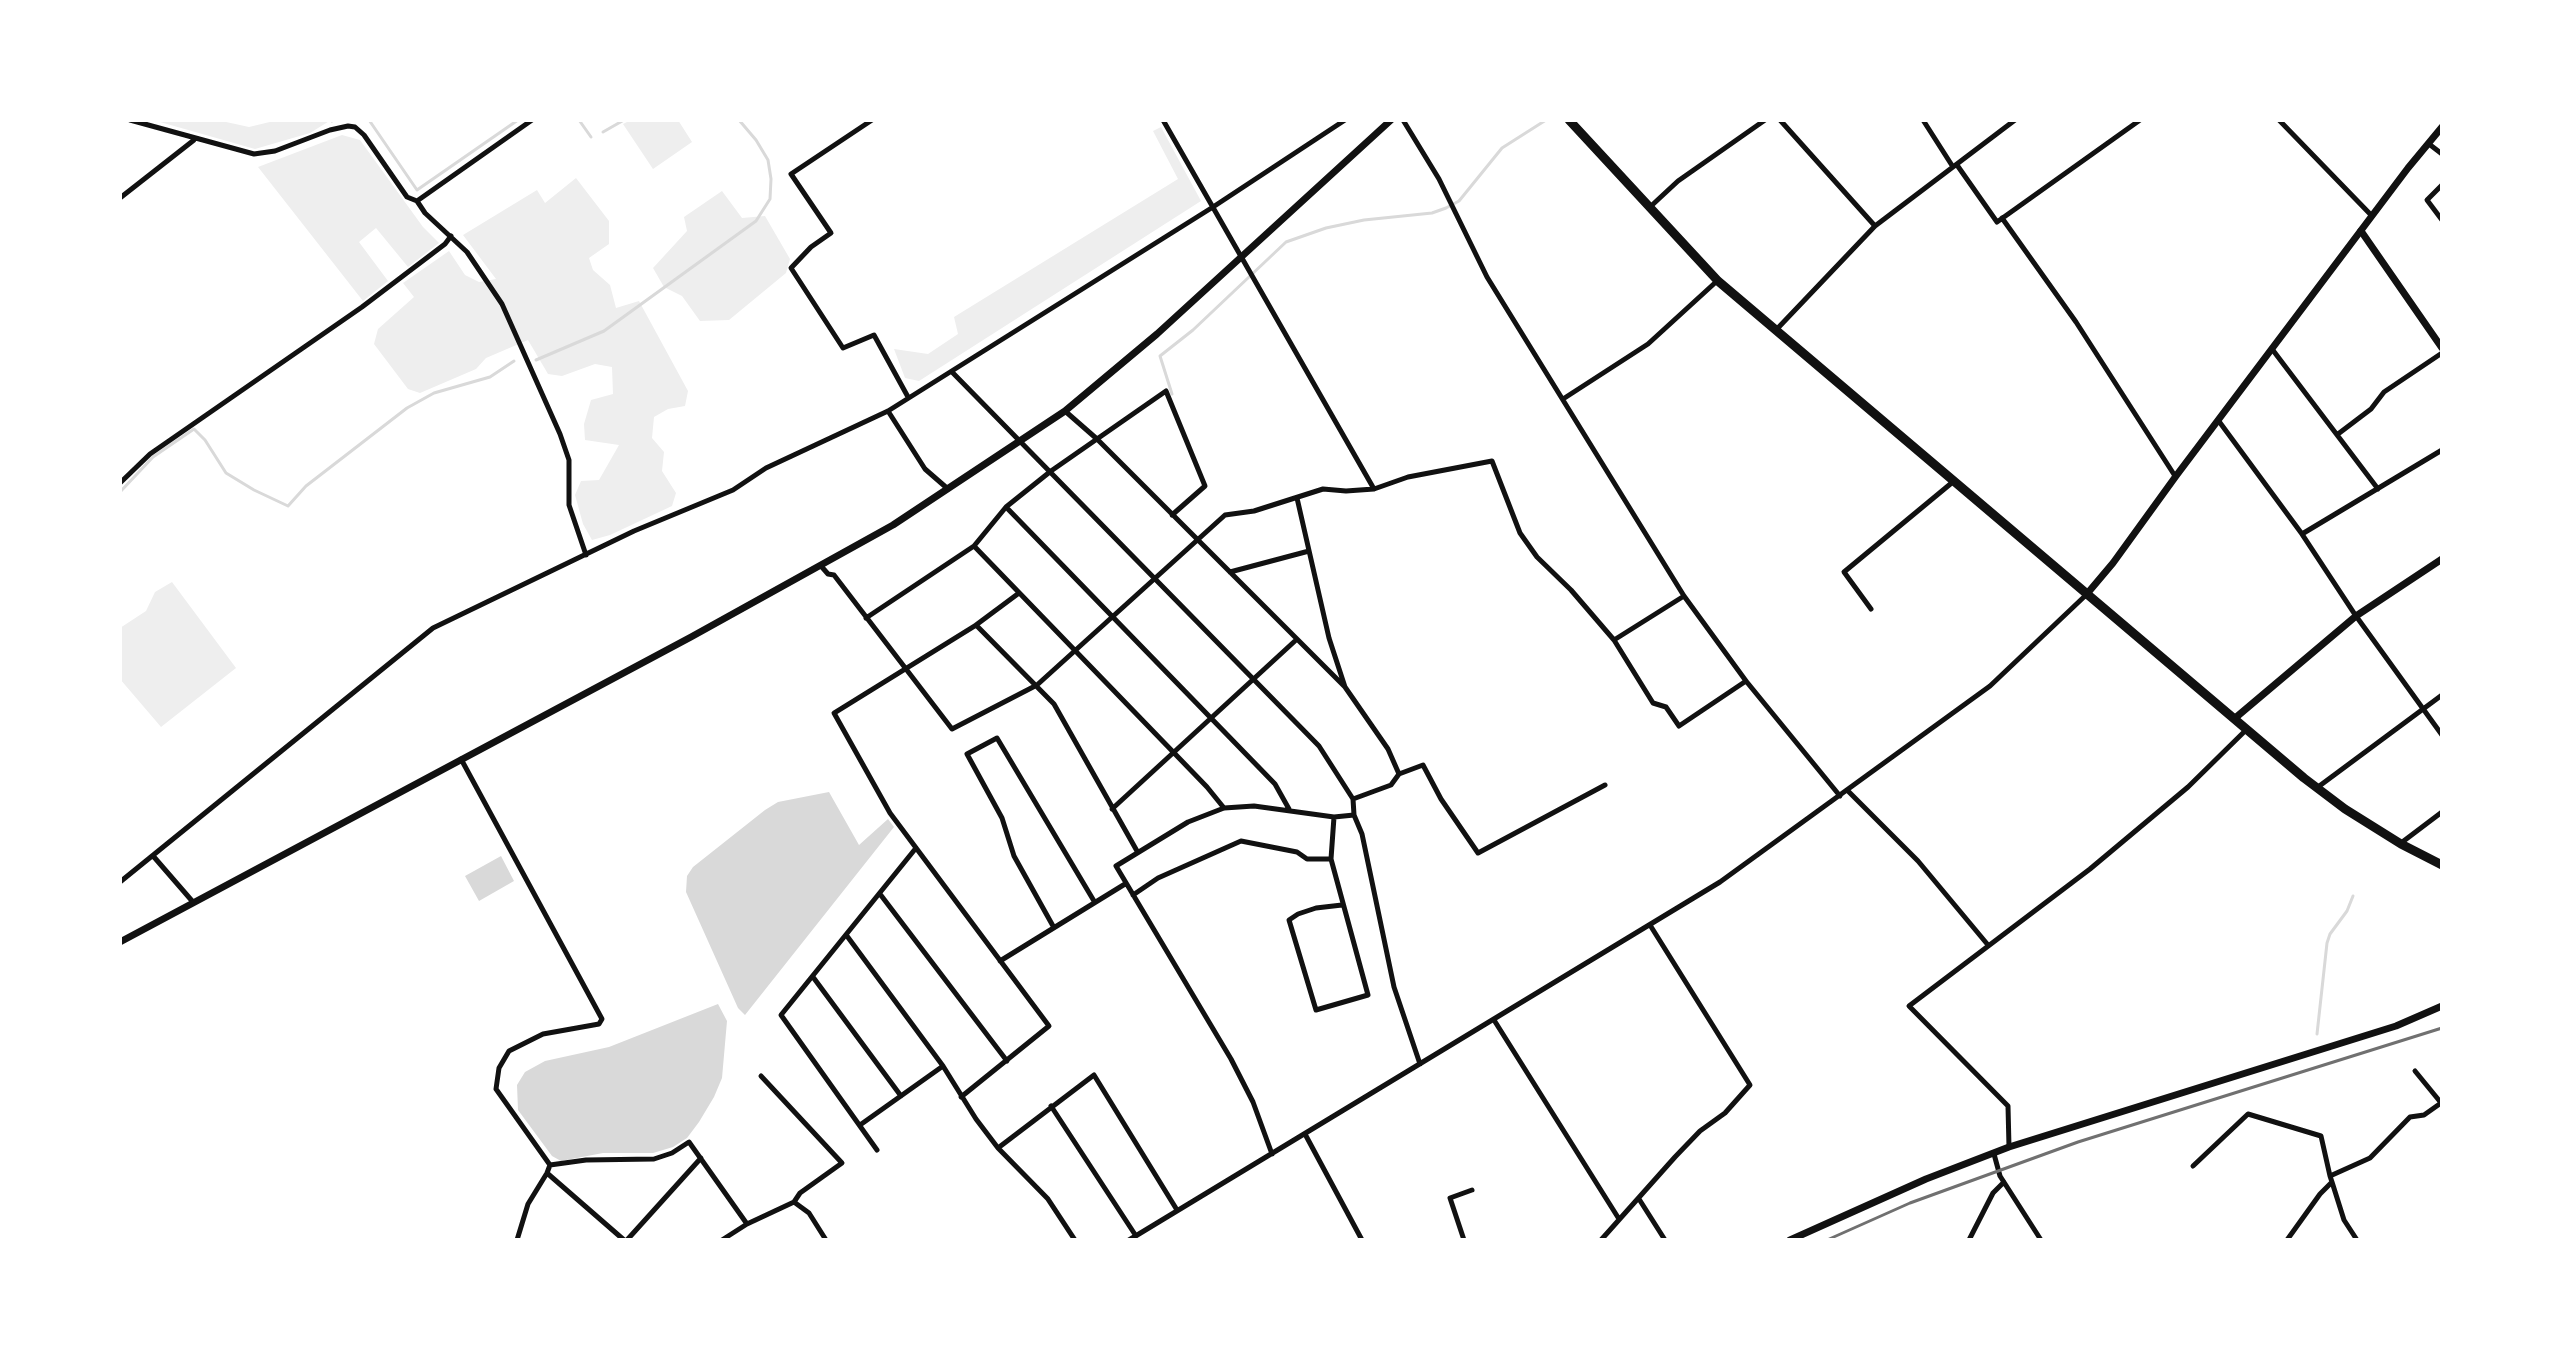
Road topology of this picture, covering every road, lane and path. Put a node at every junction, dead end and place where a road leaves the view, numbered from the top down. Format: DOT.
graph roads {
  1 [pos="130,120"];
  2 [pos="532,120"];
  3 [pos="872,120"];
  4 [pos="1163,120"];
  5 [pos="1345,120"];
  6 [pos="1391,120"];
  7 [pos="1403,120"];
  8 [pos="1569,120"];
  9 [pos="1765,120"];
  10 [pos="1780,120"];
  11 [pos="1923,120"];
  12 [pos="2015,120"];
  13 [pos="2140,120"];
  14 [pos="2279,120"];
  15 [pos="2442,127"];
  16 [pos="195,139"];
  17 [pos="2429,144"];
  18 [pos="2442,154"];
  19 [pos="1955,166"];
  20 [pos="2442,185"];
  21 [pos="120,198"];
  22 [pos="417,201"];
  23 [pos="1213,207"];
  24 [pos="1650,208"];
  25 [pos="2372,216"];
  26 [pos="2002,218"];
  27 [pos="2442,220"];
  28 [pos="1875,226"];
  29 [pos="2361,231"];
  30 [pos="451,236"];
  31 [pos="1242,257"];
  32 [pos="1718,281"];
  33 [pos="1776,330"];
  34 [pos="2272,349"];
  35 [pos="2442,350"];
  36 [pos="952,372"];
  37 [pos="908,397"];
  38 [pos="1563,399"];
  39 [pos="888,411"];
  40 [pos="1065,411"];
  41 [pos="2218,420"];
  42 [pos="2338,434"];
  43 [pos="1097,439"];
  44 [pos="1021,441"];
  45 [pos="2442,450"];
  46 [pos="1051,471"];
  47 [pos="2176,476"];
  48 [pos="1954,481"];
  49 [pos="120,483"];
  50 [pos="948,489"];
  51 [pos="1374,489"];
  52 [pos="2378,489"];
  53 [pos="1297,498"];
  54 [pos="1006,507"];
  55 [pos="1172,515"];
  56 [pos="2302,534"];
  57 [pos="1196,538"];
  58 [pos="974,546"];
  59 [pos="1310,551"];
  60 [pos="586,555"];
  61 [pos="2442,559"];
  62 [pos="821,566"];
  63 [pos="1229,572"];
  64 [pos="1154,579"];
  65 [pos="1019,593"];
  66 [pos="2086,595"];
  67 [pos="1684,596"];
  68 [pos="1871,609"];
  69 [pos="1113,616"];
  70 [pos="2356,616"];
  71 [pos="866,618"];
  72 [pos="976,625"];
  73 [pos="1296,640"];
  74 [pos="1614,640"];
  75 [pos="1075,651"];
  76 [pos="906,670"];
  77 [pos="1251,679"];
  78 [pos="1746,681"];
  79 [pos="1037,685"];
  80 [pos="1345,687"];
  81 [pos="2442,695"];
  82 [pos="2423,710"];
  83 [pos="1209,718"];
  84 [pos="2234,719"];
  85 [pos="2247,729"];
  86 [pos="2442,735"];
  87 [pos="1173,752"];
  88 [pos="461,759"];
  89 [pos="1399,774"];
  90 [pos="1605,785"];
  91 [pos="2318,787"];
  92 [pos="1848,791"];
  93 [pos="1840,796"];
  94 [pos="1353,799"];
  95 [pos="1224,808"];
  96 [pos="1112,809"];
  97 [pos="1289,809"];
  98 [pos="2442,812"];
  99 [pos="1354,815"];
  100 [pos="1334,817"];
  101 [pos="2401,844"];
  102 [pos="916,848"];
  103 [pos="1137,851"];
  104 [pos="154,857"];
  105 [pos="1331,859"];
  106 [pos="2442,865"];
  107 [pos="120,882"];
  108 [pos="1125,884"];
  109 [pos="880,894"];
  110 [pos="1133,895"];
  111 [pos="1094,901"];
  112 [pos="193,902"];
  113 [pos="1342,905"];
  114 [pos="1650,925"];
  115 [pos="1053,926"];
  116 [pos="847,936"];
  117 [pos="120,942"];
  118 [pos="1988,945"];
  119 [pos="1000,961"];
  120 [pos="813,977"];
  121 [pos="2442,1006"];
  122 [pos="1494,1019"];
  123 [pos="1007,1061"];
  124 [pos="1420,1064"];
  125 [pos="943,1066"];
  126 [pos="2415,1071"];
  127 [pos="761,1076"];
  128 [pos="901,1096"];
  129 [pos="961,1097"];
  130 [pos="2441,1104"];
  131 [pos="1051,1106"];
  132 [pos="860,1125"];
  133 [pos="1305,1134"];
  134 [pos="2009,1147"];
  135 [pos="998,1148"];
  136 [pos="877,1150"];
  137 [pos="1272,1154"];
  138 [pos="1994,1154"];
  139 [pos="701,1158"];
  140 [pos="550,1165"];
  141 [pos="2193,1166"];
  142 [pos="547,1173"];
  143 [pos="2331,1179"];
  144 [pos="2004,1182"];
  145 [pos="1472,1190"];
  146 [pos="1639,1199"];
  147 [pos="794,1202"];
  148 [pos="1177,1210"];
  149 [pos="1619,1219"];
  150 [pos="747,1224"];
  151 [pos="1136,1236"];
  152 [pos="517,1240"];
  153 [pos="626,1240"];
  154 [pos="722,1240"];
  155 [pos="826,1240"];
  156 [pos="1075,1240"];
  157 [pos="1129,1240"];
  158 [pos="1362,1240"];
  159 [pos="1464,1240"];
  160 [pos="1601,1240"];
  161 [pos="1665,1240"];
  162 [pos="1790,1240"];
  163 [pos="1969,1240"];
  164 [pos="2041,1240"];
  165 [pos="2287,1240"];
  166 [pos="2357,1240"];
  1 -- 16 [label="street"];
  2 -- 22 [label="street"];
  3 -- 37 [label="street"];
  4 -- 23 [label="street"];
  5 -- 23 [label="street"];
  6 -- 31 [label="street"];
  7 -- 38 [label="street"];
  8 -- 24 [label="highway"];
  9 -- 24 [label="street"];
  10 -- 28 [label="street"];
  11 -- 19 [label="street"];
  12 -- 19 [label="street"];
  13 -- 26 [label="street"];
  14 -- 25 [label="street"];
  15 -- 17 [label="street"];
  16 -- 21 [label="street"];
  16 -- 22 [label="street"];
  17 -- 18 [label="street"];
  17 -- 25 [label="street"];
  19 -- 26 [label="street"];
  19 -- 28 [label="street"];
  20 -- 27 [label="street"];
  22 -- 30 [label="street"];
  23 -- 31 [label="street"];
  23 -- 36 [label="street"];
  24 -- 32 [label="highway"];
  25 -- 29 [label="street"];
  26 -- 47 [label="street"];
  28 -- 33 [label="street"];
  29 -- 34 [label="street"];
  29 -- 35 [label="street"];
  30 -- 49 [label="street"];
  30 -- 60 [label="street"];
  31 -- 40 [label="street"];
  31 -- 51 [label="street"];
  32 -- 33 [label="highway"];
  32 -- 38 [label="street"];
  33 -- 48 [label="highway"];
  34 -- 41 [label="street"];
  34 -- 42 [label="street"];
  35 -- 42 [label="street"];
  36 -- 37 [label="street"];
  36 -- 44 [label="street"];
  37 -- 39 [label="street"];
  38 -- 67 [label="street"];
  39 -- 50 [label="street"];
  39 -- 60 [label="street"];
  40 -- 43 [label="street"];
  40 -- 44 [label="street"];
  41 -- 47 [label="street"];
  41 -- 56 [label="street"];
  42 -- 52 [label="street"];
  43 -- 46 [label="street"];
  43 -- 55 [label="street"];
  43 -- 55 [label="street"];
  44 -- 46 [label="street"];
  44 -- 50 [label="street"];
  45 -- 52 [label="street"];
  46 -- 54 [label="street"];
  46 -- 64 [label="street"];
  47 -- 66 [label="street"];
  48 -- 66 [label="highway"];
  48 -- 68 [label="street"];
  50 -- 62 [label="street"];
  51 -- 53 [label="street"];
  51 -- 74 [label="street"];
  52 -- 56 [label="street"];
  53 -- 57 [label="street"];
  53 -- 59 [label="street"];
  54 -- 58 [label="street"];
  54 -- 69 [label="street"];
  55 -- 57 [label="street"];
  56 -- 70 [label="street"];
  57 -- 63 [label="street"];
  57 -- 64 [label="street"];
  58 -- 65 [label="street"];
  58 -- 71 [label="street"];
  59 -- 63 [label="street"];
  59 -- 80 [label="street"];
  60 -- 104 [label="street"];
  61 -- 70 [label="street"];
  62 -- 71 [label="street"];
  62 -- 88 [label="street"];
  63 -- 73 [label="street"];
  64 -- 69 [label="street"];
  64 -- 77 [label="street"];
  65 -- 72 [label="street"];
  65 -- 75 [label="street"];
  66 -- 84 [label="highway"];
  66 -- 92 [label="street"];
  67 -- 74 [label="street"];
  67 -- 78 [label="street"];
  69 -- 75 [label="street"];
  69 -- 83 [label="street"];
  70 -- 82 [label="street"];
  70 -- 84 [label="street"];
  71 -- 76 [label="street"];
  72 -- 76 [label="street"];
  72 -- 79 [label="street"];
  73 -- 77 [label="street"];
  73 -- 80 [label="street"];
  74 -- 78 [label="street"];
  75 -- 79 [label="street"];
  75 -- 87 [label="street"];
  76 -- 79 [label="street"];
  76 -- 102 [label="street"];
  77 -- 83 [label="street"];
  77 -- 94 [label="street"];
  78 -- 93 [label="street"];
  79 -- 96 [label="street"];
  80 -- 89 [label="street"];
  81 -- 82 [label="street"];
  82 -- 86 [label="street"];
  82 -- 91 [label="street"];
  83 -- 87 [label="street"];
  83 -- 97 [label="street"];
  84 -- 85 [label="highway"];
  85 -- 91 [label="highway"];
  85 -- 118 [label="street"];
  87 -- 95 [label="street"];
  87 -- 96 [label="street"];
  88 -- 112 [label="street"];
  88 -- 140 [label="street"];
  89 -- 90 [label="street"];
  89 -- 94 [label="street"];
  91 -- 101 [label="highway"];
  92 -- 93 [label="street"];
  92 -- 118 [label="street"];
  93 -- 114 [label="street"];
  94 -- 99 [label="street"];
  95 -- 97 [label="street"];
  95 -- 103 [label="street"];
  96 -- 103 [label="street"];
  97 -- 100 [label="street"];
  98 -- 101 [label="street"];
  99 -- 100 [label="street"];
  99 -- 124 [label="street"];
  100 -- 105 [label="street"];
  101 -- 106 [label="highway"];
  102 -- 109 [label="street"];
  102 -- 119 [label="street"];
  103 -- 108 [label="street"];
  104 -- 107 [label="street"];
  104 -- 112 [label="street"];
  105 -- 110 [label="street"];
  105 -- 113 [label="street"];
  108 -- 110 [label="street"];
  108 -- 111 [label="street"];
  109 -- 116 [label="street"];
  109 -- 123 [label="street"];
  110 -- 137 [label="street"];
  111 -- 115 [label="street"];
  111 -- 115 [label="street"];
  112 -- 117 [label="street"];
  113 -- 113 [label="street"];
  114 -- 122 [label="street"];
  114 -- 146 [label="street"];
  115 -- 119 [label="street"];
  116 -- 120 [label="street"];
  116 -- 125 [label="street"];
  118 -- 134 [label="street"];
  119 -- 123 [label="street"];
  120 -- 128 [label="street"];
  120 -- 132 [label="street"];
  121 -- 134 [label="street"];
  122 -- 124 [label="street"];
  122 -- 149 [label="street"];
  123 -- 129 [label="street"];
  124 -- 133 [label="street"];
  125 -- 128 [label="street"];
  125 -- 129 [label="street"];
  126 -- 130 [label="street"];
  127 -- 147 [label="street"];
  128 -- 132 [label="street"];
  129 -- 135 [label="street"];
  130 -- 143 [label="street"];
  131 -- 135 [label="street"];
  131 -- 148 [label="street"];
  131 -- 151 [label="street"];
  132 -- 136 [label="street"];
  133 -- 137 [label="street"];
  133 -- 158 [label="street"];
  134 -- 138 [label="street"];
  135 -- 156 [label="street"];
  137 -- 148 [label="street"];
  138 -- 144 [label="street"];
  138 -- 162 [label="street"];
  139 -- 140 [label="street"];
  139 -- 150 [label="street"];
  139 -- 153 [label="street"];
  140 -- 142 [label="street"];
  141 -- 143 [label="street"];
  142 -- 152 [label="street"];
  142 -- 153 [label="street"];
  143 -- 165 [label="street"];
  143 -- 166 [label="street"];
  144 -- 163 [label="street"];
  144 -- 164 [label="street"];
  145 -- 159 [label="street"];
  146 -- 149 [label="street"];
  146 -- 161 [label="street"];
  147 -- 150 [label="street"];
  147 -- 155 [label="street"];
  148 -- 151 [label="street"];
  149 -- 160 [label="street"];
  150 -- 154 [label="street"];
  151 -- 157 [label="street"];
}
